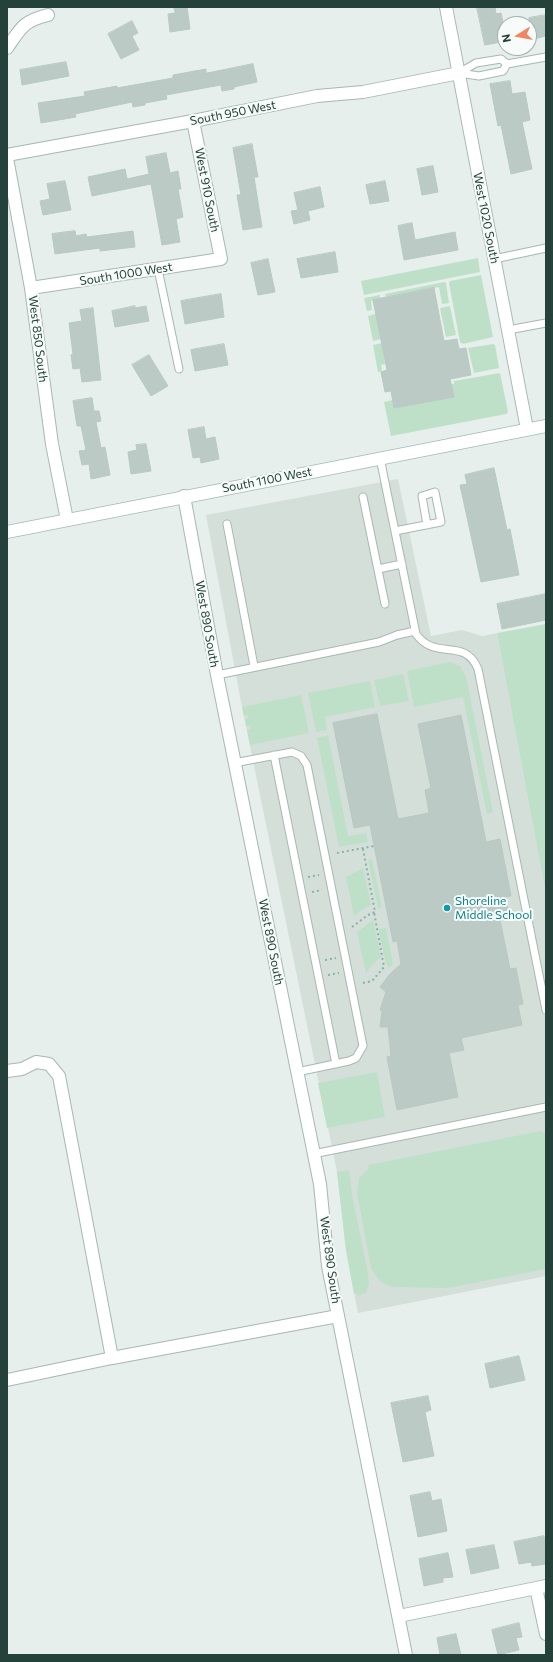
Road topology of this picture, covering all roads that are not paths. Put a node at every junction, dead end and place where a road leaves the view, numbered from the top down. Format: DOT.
graph roads {
  1 [pos="446,7"];
  2 [pos="48,15"];
  3 [pos="7,48"];
  4 [pos="546,57"];
  5 [pos="506,64"];
  6 [pos="459,74"];
  7 [pos="193,121"];
  8 [pos="7,155"];
  9 [pos="7,158"];
  10 [pos="546,248"];
  11 [pos="221,259"];
  12 [pos="494,259"];
  13 [pos="158,269"];
  14 [pos="31,288"];
  15 [pos="546,323"];
  16 [pos="508,330"];
  17 [pos="179,370"];
  18 [pos="546,426"];
  19 [pos="527,429"];
  20 [pos="380,458"];
  21 [pos="184,496"];
  22 [pos="363,497"];
  23 [pos="66,520"];
  24 [pos="227,524"];
  25 [pos="427,525"];
  26 [pos="395,531"];
  27 [pos="7,532"];
  28 [pos="402,564"];
  29 [pos="378,569"];
  30 [pos="384,604"];
  31 [pos="415,631"];
  32 [pos="254,666"];
  33 [pos="217,674"];
  34 [pos="274,755"];
  35 [pos="234,763"];
  36 [pos="546,1010"];
  37 [pos="336,1064"];
  38 [pos="7,1071"];
  39 [pos="297,1072"];
  40 [pos="546,1107"];
  41 [pos="314,1154"];
  42 [pos="338,1316"];
  43 [pos="112,1358"];
  44 [pos="7,1380"];
  45 [pos="541,1587"];
  46 [pos="399,1616"];
  47 [pos="546,1634"];
  48 [pos="406,1655"];
  1 -- 6 [label="street, West 1020 South"];
  2 -- 3 [label="street"];
  4 -- 5 [label="lane"];
  5 -- 6 [label="lane"];
  5 -- 6 [label="lane"];
  6 -- 7 [label="street, South 950 West"];
  6 -- 12 [label="street, West 1020 South"];
  7 -- 8 [label="street, South 950 West"];
  7 -- 11 [label="street, West 910 South"];
  9 -- 14 [label="street, West 850 South"];
  10 -- 12 [label="lane"];
  11 -- 13 [label="street, South 1000 West"];
  12 -- 16 [label="street, West 1020 South"];
  13 -- 14 [label="street, South 1000 West"];
  13 -- 17 [label="lane"];
  14 -- 23 [label="street, West 850 South"];
  15 -- 16 [label="lane"];
  16 -- 19 [label="street, West 1020 South"];
  18 -- 19 [label="street, South 1100 West"];
  19 -- 20 [label="street, South 1100 West"];
  20 -- 21 [label="street, South 1100 West"];
  20 -- 26 [label="lane"];
  21 -- 23 [label="street, South 1100 West"];
  21 -- 33 [label="street, West 890 South"];
  22 -- 29 [label="lane"];
  23 -- 27 [label="street, South 1100 West"];
  24 -- 32 [label="lane"];
  25 -- 26 [label="lane"];
  26 -- 28 [label="lane"];
  28 -- 29 [label="lane"];
  28 -- 31 [label="lane"];
  29 -- 30 [label="lane"];
  31 -- 32 [label="lane"];
  31 -- 36 [label="lane"];
  32 -- 33 [label="lane"];
  33 -- 35 [label="street, West 890 South"];
  34 -- 35 [label="lane"];
  34 -- 37 [label="lane"];
  34 -- 37 [label="lane"];
  35 -- 39 [label="street, West 890 South"];
  37 -- 39 [label="lane"];
  38 -- 43 [label="street"];
  39 -- 41 [label="street, West 890 South"];
  40 -- 41 [label="lane"];
  41 -- 42 [label="street, West 890 South"];
  42 -- 43 [label="street"];
  42 -- 46 [label="street, West 890 South"];
  43 -- 44 [label="street"];
  45 -- 46 [label="street"];
  45 -- 47 [label="street"];
  46 -- 48 [label="street, West 890 South"];
}
